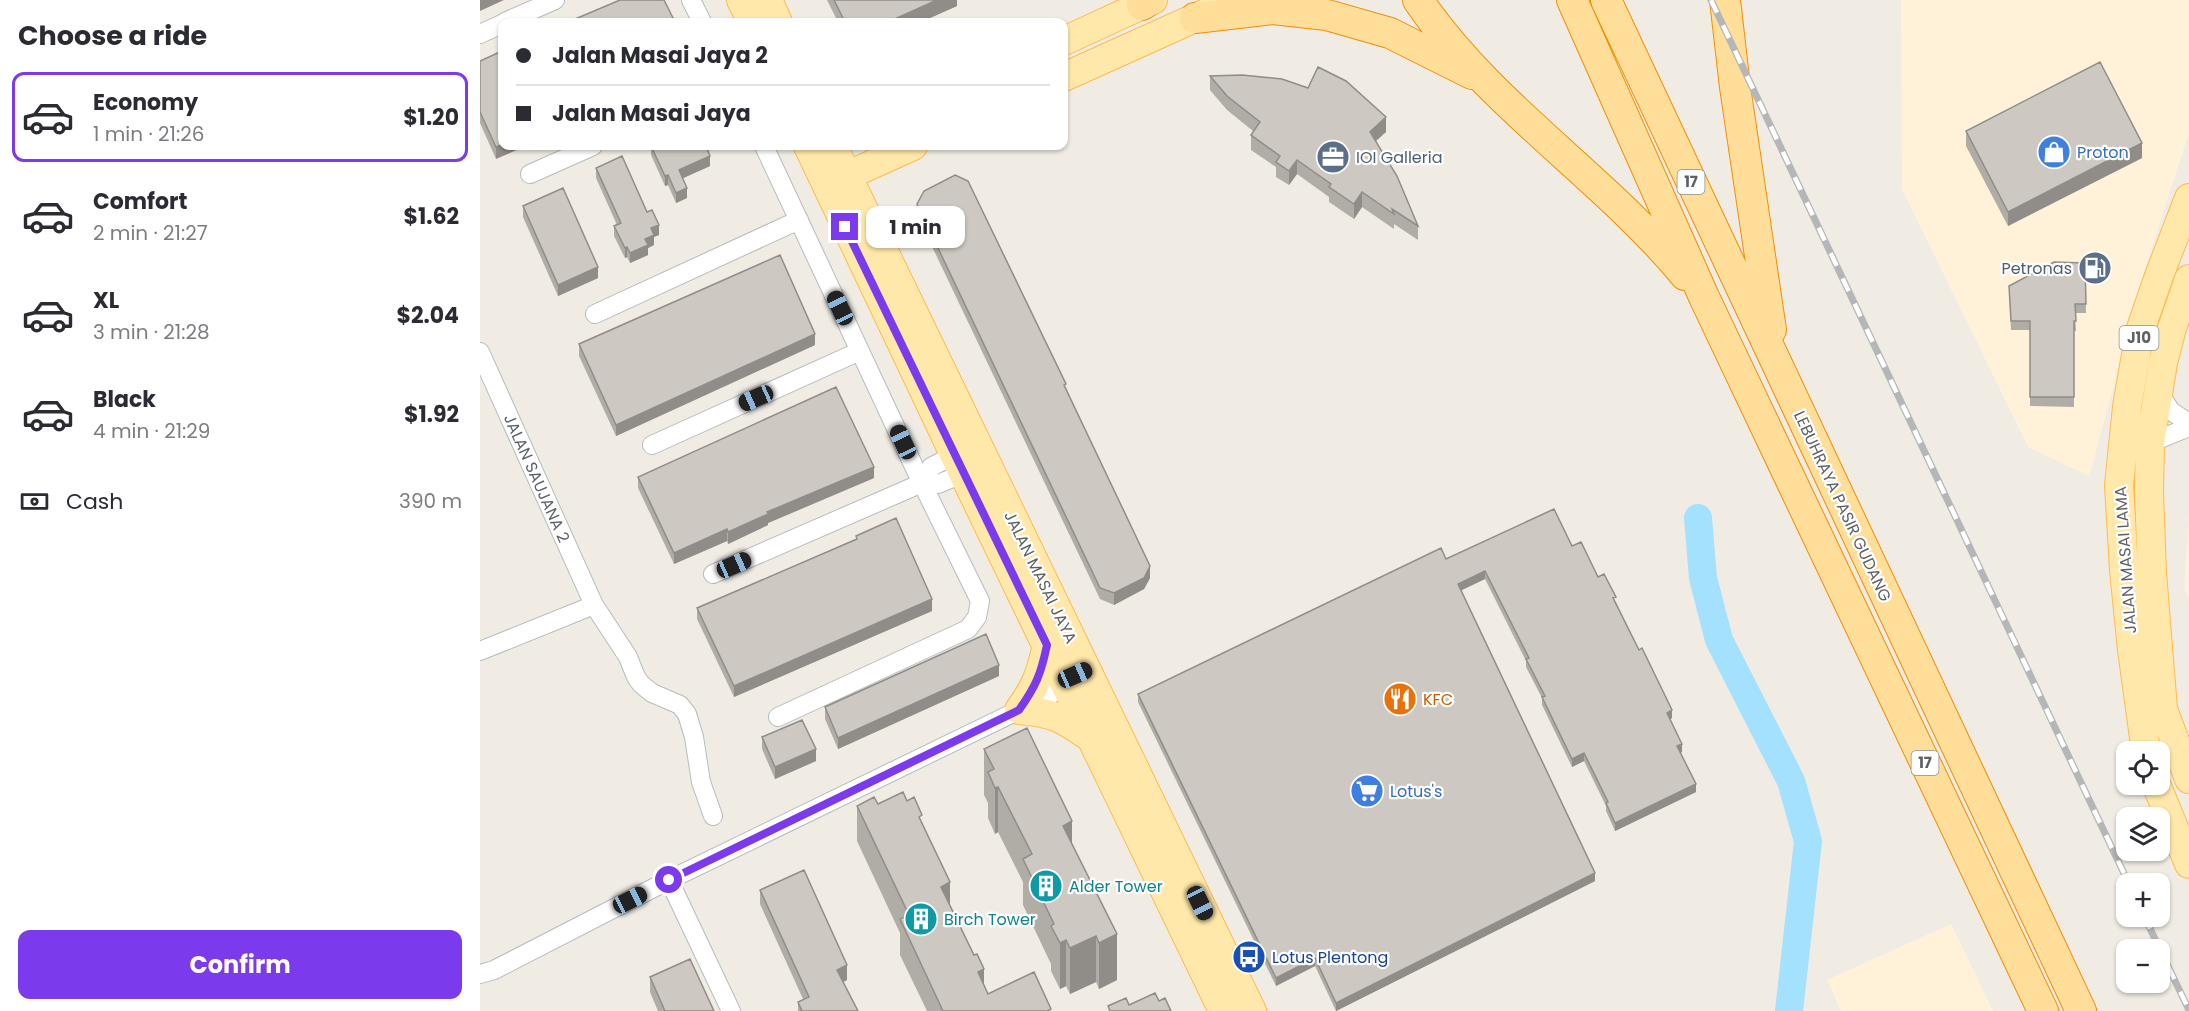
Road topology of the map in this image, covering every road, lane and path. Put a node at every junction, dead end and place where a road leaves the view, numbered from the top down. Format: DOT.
graph roads {
  1 [pos="555,0"];
  2 [pos="691,0"];
  3 [pos="741,0"];
  4 [pos="768,0"];
  5 [pos="1234,0"];
  6 [pos="1418,0"];
  7 [pos="1572,0"];
  8 [pos="1606,0"];
  9 [pos="1725,0"];
  10 [pos="1148,2"];
  11 [pos="515,18"];
  12 [pos="700,18"];
  13 [pos="750,18"];
  14 [pos="776,18"];
  15 [pos="1195,18"];
  16 [pos="498,26"];
  17 [pos="480,34"];
  18 [pos="1068,39"];
  19 [pos="1068,75"];
  20 [pos="1483,80"];
  21 [pos="584,150"];
  22 [pos="766,150"];
  23 [pos="826,150"];
  24 [pos="904,150"];
  25 [pos="530,174"];
  26 [pos="836,181"];
  27 [pos="2189,198"];
  28 [pos="799,220"];
  29 [pos="868,221"];
  30 [pos="2189,279"];
  31 [pos="1704,297"];
  32 [pos="595,314"];
  33 [pos="860,351"];
  34 [pos="480,352"];
  35 [pos="1776,363"];
  36 [pos="2158,392"];
  37 [pos="2189,425"];
  38 [pos="2150,443"];
  39 [pos="652,446"];
  40 [pos="953,467"];
  41 [pos="713,574"];
  42 [pos="594,605"];
  43 [pos="1047,645"];
  44 [pos="480,651"];
  45 [pos="1073,686"];
  46 [pos="1019,710"];
  47 [pos="778,717"];
  48 [pos="1092,739"];
  49 [pos="2144,741"];
  50 [pos="2189,779"];
  51 [pos="2161,795"];
  52 [pos="713,816"];
  53 [pos="2189,864"];
  54 [pos="669,880"];
  55 [pos="480,974"];
  56 [pos="732,1011"];
  57 [pos="1223,1011"];
  58 [pos="1252,1011"];
  59 [pos="2043,1011"];
  60 [pos="2081,1011"];
  1 -- 11 [label="street"];
  2 -- 12 [label="street"];
  3 -- 13 [label="main road"];
  4 -- 14 [label="main road"];
  5 -- 15 [label="main road"];
  6 -- 20 [label="highway"];
  7 -- 31 [label="highway, 17"];
  8 -- 35 [label="highway, LEBUHRAYA PASIR GUDANG / 17"];
  9 -- 35 [label="highway"];
  10 -- 18 [label="main road"];
  15 -- 19 [label="main road"];
  15 -- 20 [label="highway"];
  16 -- 17 [label="street"];
  20 -- 31 [label="highway"];
  21 -- 25 [label="street"];
  22 -- 28 [label="street"];
  23 -- 26 [label="main road"];
  24 -- 26 [label="main road"];
  24 -- 29 [label="main road"];
  26 -- 29 [label="main road, JALAN MASAI JAYA"];
  26 -- 40 [label="main road, JALAN MASAI JAYA"];
  27 -- 49 [label="main road, JALAN MASAI LAMA / J10"];
  28 -- 32 [label="street"];
  28 -- 33 [label="street"];
  29 -- 40 [label="main road, JALAN MASAI JAYA"];
  30 -- 36 [label="main road, JALAN MASAI LAMA / J10"];
  31 -- 59 [label="highway, 17"];
  33 -- 39 [label="street"];
  33 -- 40 [label="street"];
  34 -- 42 [label="street, JALAN SAUJANA 2"];
  35 -- 60 [label="highway, LEBUHRAYA PASIR GUDANG / 17"];
  36 -- 37 [label="street"];
  36 -- 38 [label="main road, JALAN MASAI LAMA / J10"];
  37 -- 38 [label="street"];
  38 -- 50 [label="main road, JALAN MASAI LAMA / J10"];
  40 -- 41 [label="street"];
  40 -- 43 [label="main road, JALAN MASAI JAYA"];
  40 -- 45 [label="main road, JALAN MASAI JAYA"];
  40 -- 47 [label="street"];
  42 -- 44 [label="street"];
  42 -- 52 [label="street, JALAN SAUJANA 2"];
  43 -- 45 [label="main road, JALAN MASAI JAYA"];
  43 -- 46 [label="main road"];
  45 -- 46 [label="street"];
  45 -- 48 [label="main road, JALAN MASAI JAYA"];
  45 -- 58 [label="main road, JALAN MASAI JAYA"];
  46 -- 48 [label="main road"];
  46 -- 54 [label="street"];
  48 -- 57 [label="main road, JALAN MASAI JAYA"];
  51 -- 53 [label="main road"];
  54 -- 55 [label="street"];
  54 -- 56 [label="street"];
}
